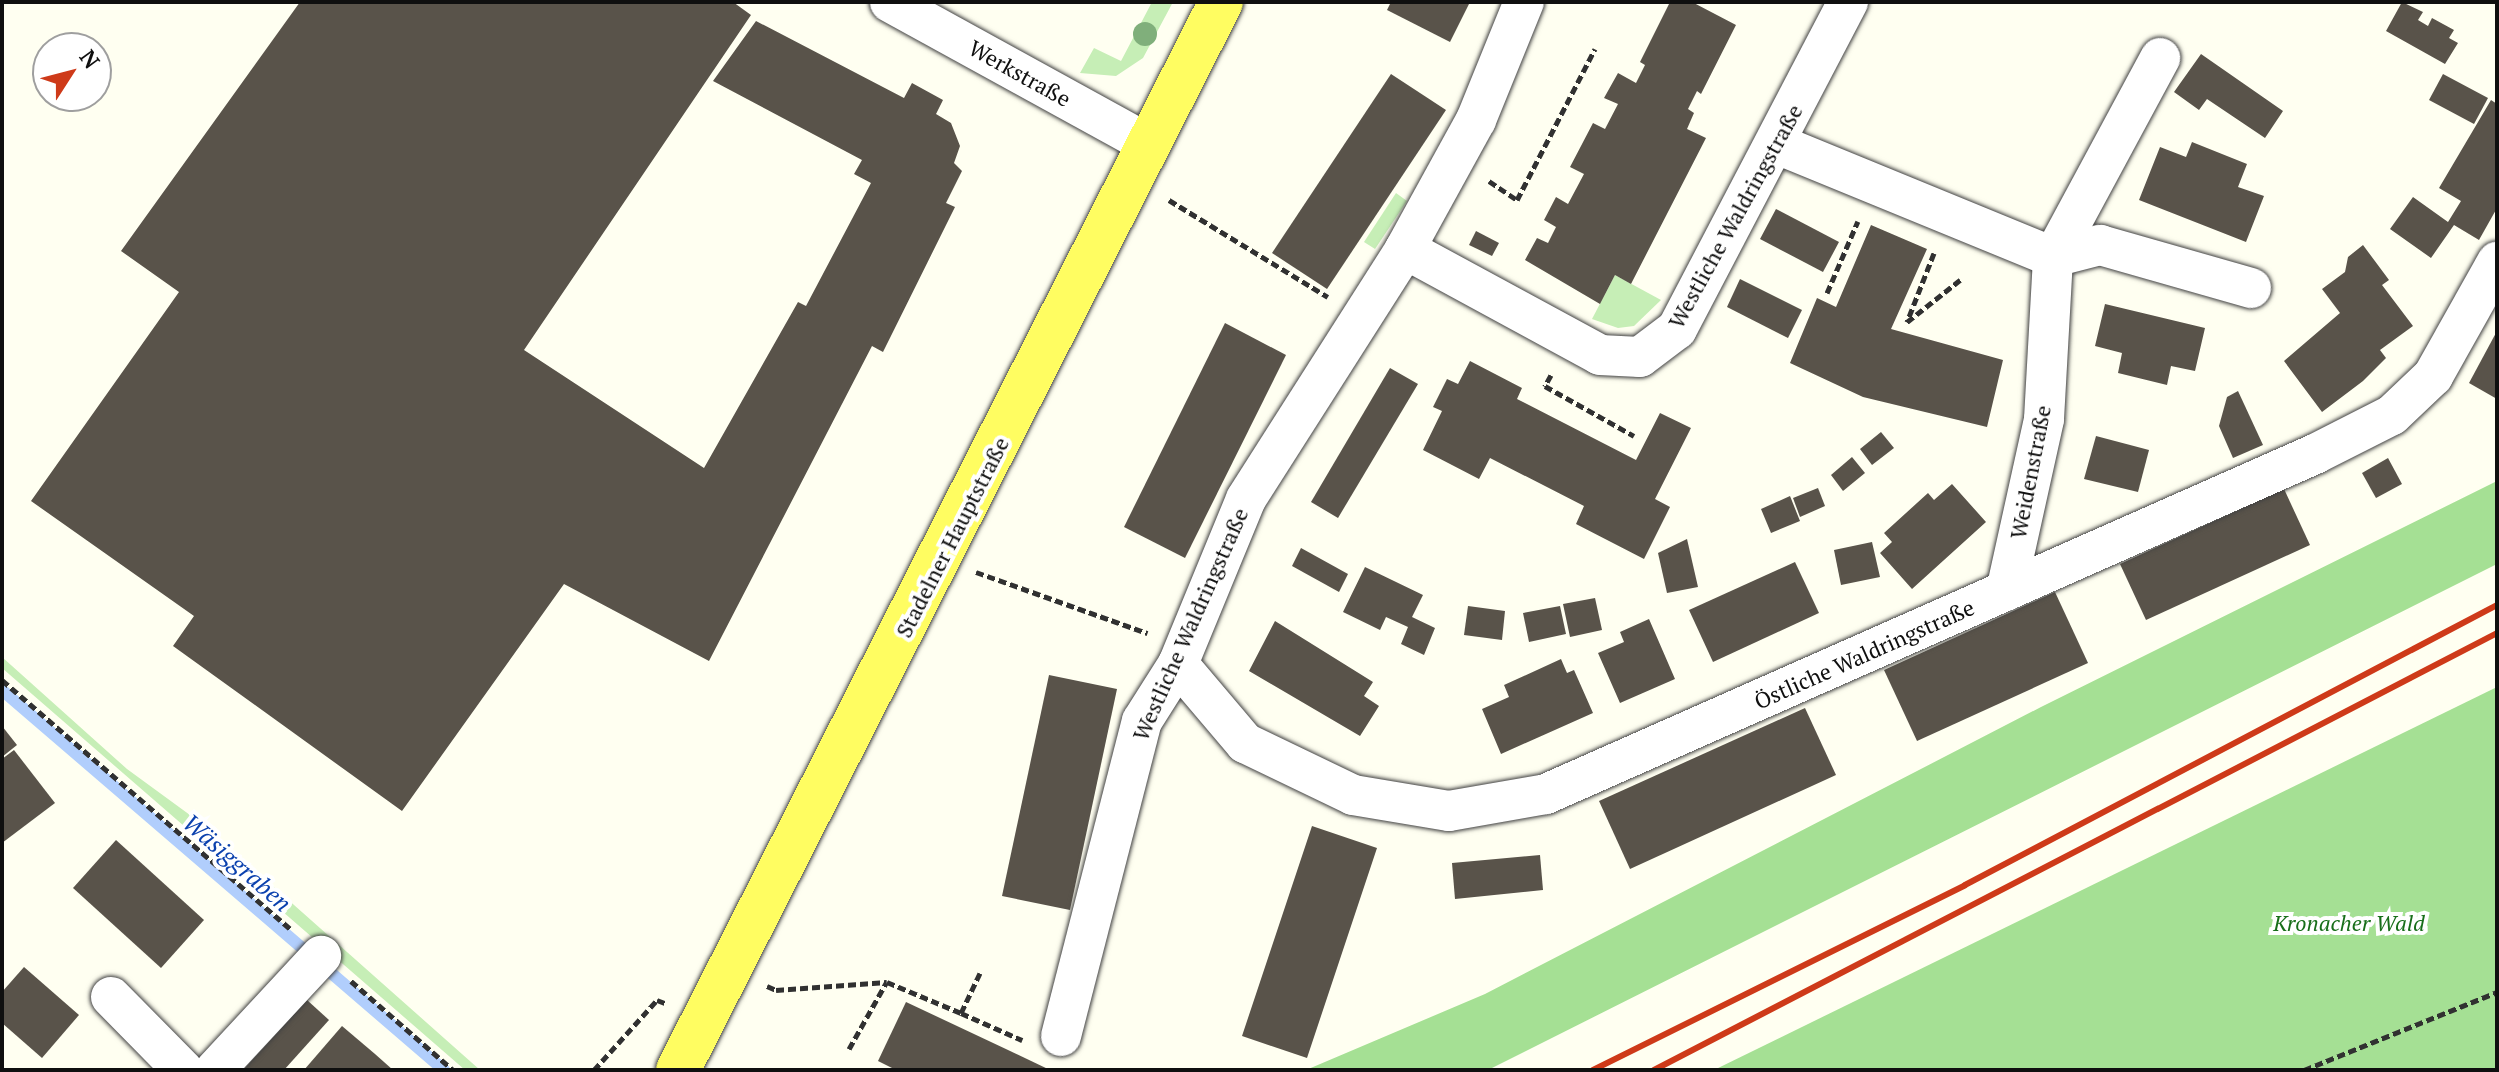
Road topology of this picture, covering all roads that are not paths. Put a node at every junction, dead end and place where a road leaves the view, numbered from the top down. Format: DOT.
graph roads {
  1 [pos="890,2"];
  2 [pos="1221,2"];
  3 [pos="1524,2"];
  4 [pos="1848,2"];
  5 [pos="2160,58"];
  6 [pos="1777,144"];
  7 [pos="1142,162"];
  8 [pos="1405,249"];
  9 [pos="2053,257"];
  10 [pos="2497,262"];
  11 [pos="2251,288"];
  12 [pos="2006,591"];
  13 [pos="1181,656"];
  14 [pos="321,956"];
  15 [pos="111,997"];
  16 [pos="1061,1036"];
  17 [pos="183,1070"];
  18 [pos="215,1070"];
  19 [pos="678,1070"];
  1 -- 7 [label="street, Werkstraße"];
  2 -- 7 [label="main road, Stadelner Hauptstraße"];
  3 -- 8 [label="street, Westliche Waldringstraße"];
  4 -- 6 [label="street, Westliche Waldringstraße"];
  5 -- 9 [label="street, Weidenstraße"];
  6 -- 8 [label="street, Westliche Waldringstraße"];
  6 -- 9 [label="street"];
  7 -- 19 [label="main road, Stadelner Hauptstraße"];
  8 -- 13 [label="street, Westliche Waldringstraße"];
  9 -- 11 [label="street"];
  9 -- 12 [label="street, Weidenstraße"];
  10 -- 12 [label="street, Östliche Waldringstraße"];
  12 -- 13 [label="street, Östliche Waldringstraße"];
  13 -- 16 [label="street, Westliche Waldringstraße"];
  14 -- 18 [label="street"];
  15 -- 17 [label="street"];
}
